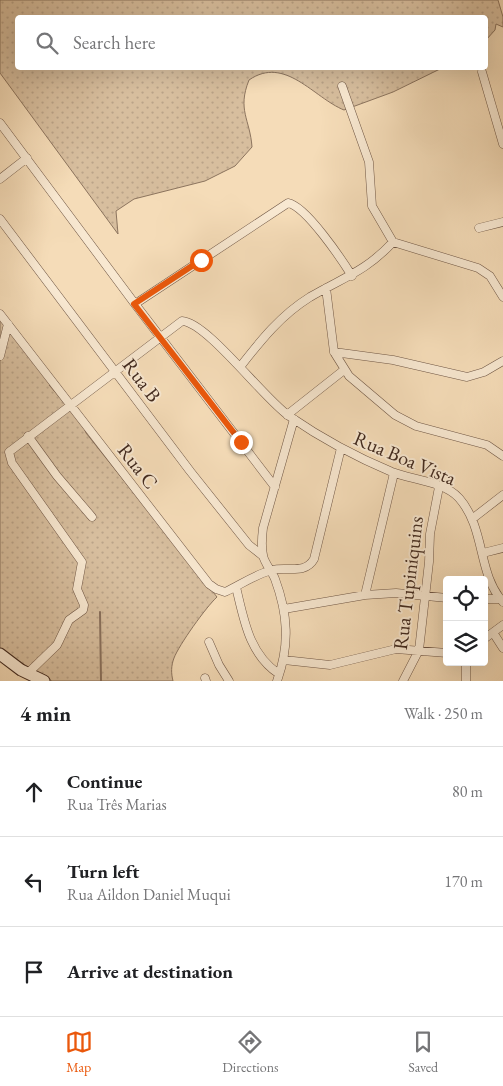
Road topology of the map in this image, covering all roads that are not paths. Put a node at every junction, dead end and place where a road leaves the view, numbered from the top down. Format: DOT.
graph roads {
  1 [pos="482,72"];
  2 [pos="342,86"];
  3 [pos="0,123"];
  4 [pos="502,140"];
  5 [pos="27,158"];
  6 [pos="0,179"];
  7 [pos="0,220"];
  8 [pos="503,222"];
  9 [pos="479,228"];
  10 [pos="393,242"];
  11 [pos="352,276"];
  12 [pos="326,288"];
  13 [pos="503,296"];
  14 [pos="134,304"];
  15 [pos="0,314"];
  16 [pos="8,324"];
  17 [pos="161,336"];
  18 [pos="334,352"];
  19 [pos="0,356"];
  20 [pos="503,361"];
  21 [pos="240,367"];
  22 [pos="344,370"];
  23 [pos="115,372"];
  24 [pos="70,405"];
  25 [pos="290,417"];
  26 [pos="28,436"];
  27 [pos="341,448"];
  28 [pos="503,456"];
  29 [pos="394,473"];
  30 [pos="275,487"];
  31 [pos="440,487"];
  32 [pos="503,495"];
  33 [pos="92,517"];
  34 [pos="472,519"];
  35 [pos="503,548"];
  36 [pos="483,553"];
  37 [pos="263,556"];
  38 [pos="272,570"];
  39 [pos="236,587"];
  40 [pos="365,594"];
  41 [pos="424,597"];
  42 [pos="443,598"];
  43 [pos="488,599"];
  44 [pos="502,600"];
  45 [pos="284,609"];
  46 [pos="503,625"];
  47 [pos="494,634"];
  48 [pos="488,637"];
  49 [pos="209,642"];
  50 [pos="503,648"];
  51 [pos="419,650"];
  52 [pos="443,653"];
  53 [pos="0,654"];
  54 [pos="284,660"];
  55 [pos="466,666"];
  56 [pos="28,673"];
  57 [pos="278,677"];
  58 [pos="44,681"];
  59 [pos="229,681"];
  60 [pos="403,681"];
  61 [pos="466,681"];
  1 -- 4 [label="street"];
  2 -- 10 [label="street"];
  3 -- 5 [label="street"];
  5 -- 6 [label="street"];
  5 -- 14 [label="street"];
  7 -- 23 [label="street, Rua B"];
  8 -- 9 [label="street"];
  10 -- 11 [label="street"];
  10 -- 13 [label="street"];
  11 -- 12 [label="street"];
  11 -- 14 [label="street"];
  12 -- 18 [label="street"];
  12 -- 21 [label="street"];
  14 -- 17 [label="street"];
  15 -- 16 [label="street, Rua C"];
  16 -- 19 [label="street"];
  16 -- 24 [label="street, Rua C"];
  17 -- 21 [label="street, Rua Boa Vista"];
  17 -- 23 [label="street"];
  17 -- 30 [label="street"];
  18 -- 20 [label="street"];
  18 -- 22 [label="street"];
  21 -- 25 [label="street, Rua Boa Vista"];
  22 -- 25 [label="street"];
  22 -- 28 [label="street"];
  23 -- 24 [label="street"];
  23 -- 37 [label="street, Rua B"];
  24 -- 26 [label="street"];
  24 -- 39 [label="street, Rua C"];
  25 -- 27 [label="street, Rua Boa Vista"];
  25 -- 30 [label="street"];
  26 -- 33 [label="street"];
  26 -- 56 [label="street"];
  27 -- 29 [label="street, Rua Boa Vista"];
  27 -- 38 [label="street"];
  29 -- 31 [label="street, Rua Boa Vista"];
  29 -- 40 [label="street"];
  30 -- 37 [label="street"];
  31 -- 34 [label="street, Rua Boa Vista"];
  31 -- 41 [label="street, Rua Tupiniquins"];
  32 -- 34 [label="street"];
  34 -- 36 [label="street, Rua Boa Vista"];
  35 -- 36 [label="street"];
  36 -- 44 [label="street, Rua Boa Vista"];
  37 -- 38 [label="street, Rua B"];
  38 -- 39 [label="street, Rua C"];
  38 -- 45 [label="street, Rua B"];
  39 -- 57 [label="street"];
  40 -- 41 [label="street"];
  40 -- 45 [label="street"];
  41 -- 42 [label="street"];
  41 -- 51 [label="street, Rua Tupiniquins"];
  43 -- 44 [label="street"];
  45 -- 54 [label="street, Rua B"];
  46 -- 47 [label="street"];
  47 -- 48 [label="street"];
  47 -- 50 [label="street"];
  49 -- 59 [label="street"];
  51 -- 52 [label="street"];
  51 -- 54 [label="street"];
  51 -- 60 [label="street, Rua Tupiniquins"];
  53 -- 56 [label="street"];
  54 -- 57 [label="street, Rua B"];
  55 -- 61 [label="street"];
  56 -- 58 [label="street"];
}
